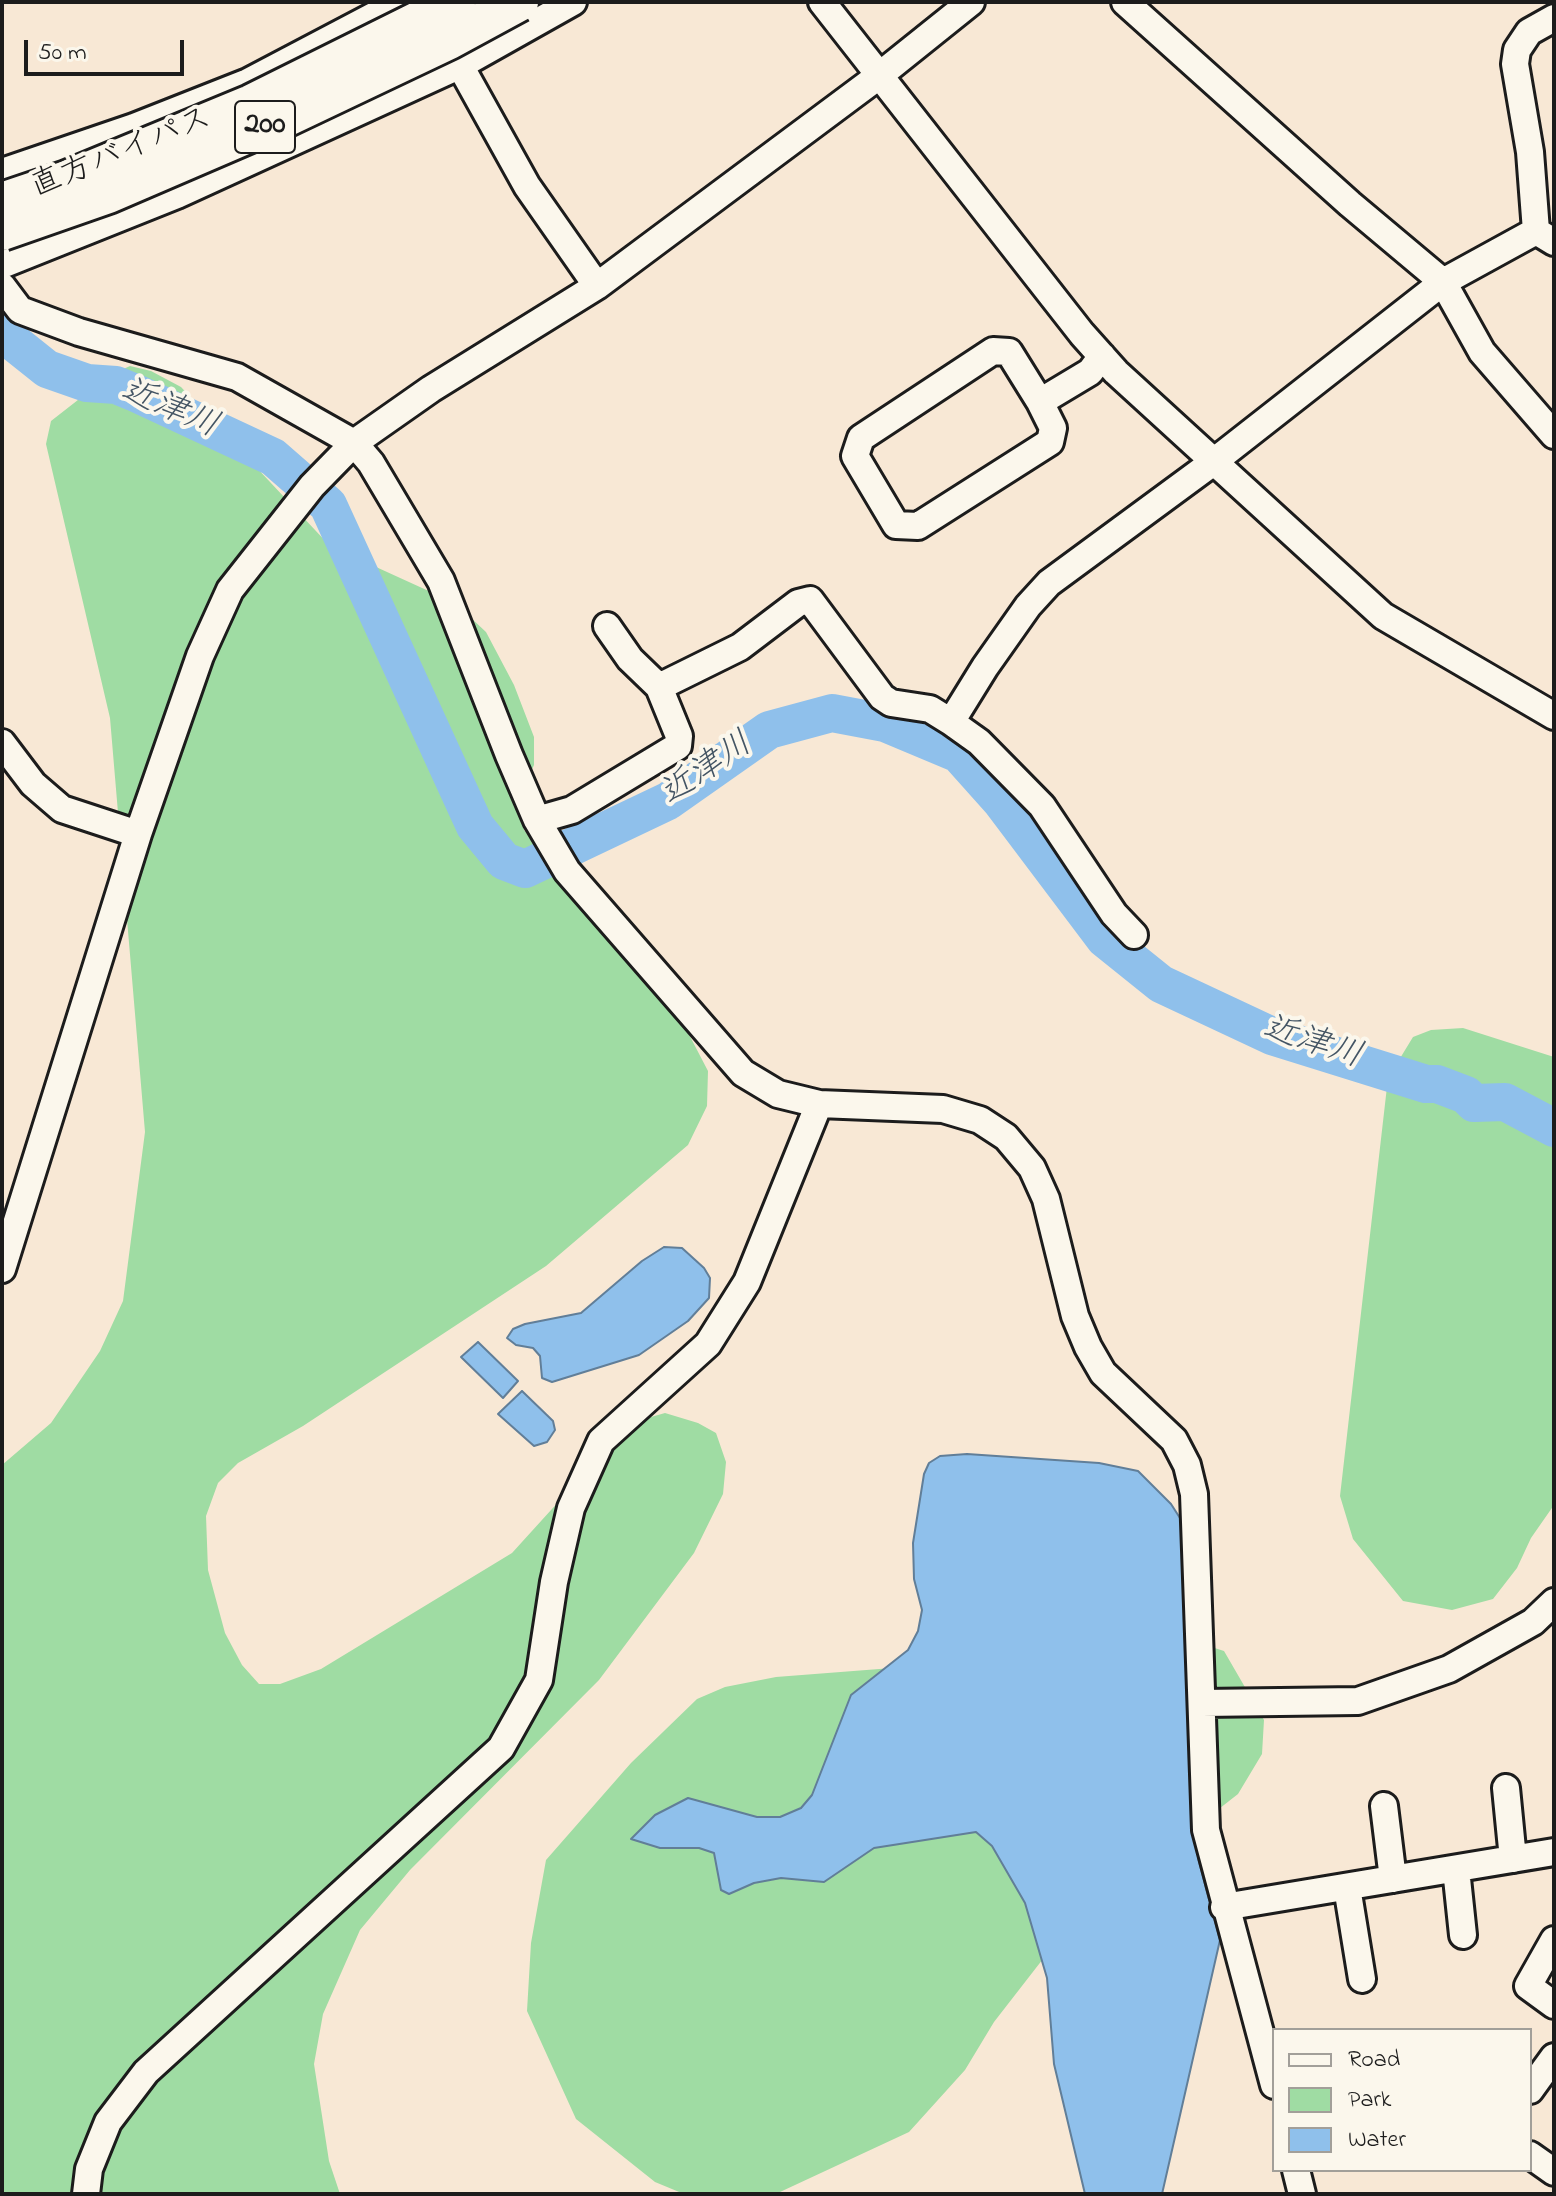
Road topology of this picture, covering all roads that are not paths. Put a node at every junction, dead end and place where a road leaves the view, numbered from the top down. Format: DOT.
graph roads {
  1 [pos="400,2"];
  2 [pos="418,2"];
  3 [pos="456,2"];
  4 [pos="519,2"];
  5 [pos="573,2"];
  6 [pos="822,2"];
  7 [pos="971,2"];
  8 [pos="1125,2"];
  9 [pos="1554,18"];
  10 [pos="461,65"];
  11 [pos="880,75"];
  12 [pos="2,172"];
  13 [pos="2,202"];
  14 [pos="2,231"];
  15 [pos="1545,236"];
  16 [pos="2,265"];
  17 [pos="1443,282"];
  18 [pos="2,286"];
  19 [pos="597,286"];
  20 [pos="1102,356"];
  21 [pos="1040,402"];
  22 [pos="1554,435"];
  23 [pos="346,450"];
  24 [pos="1212,463"];
  25 [pos="607,626"];
  26 [pos="659,687"];
  27 [pos="1554,716"];
  28 [pos="951,722"];
  29 [pos="2,743"];
  30 [pos="537,820"];
  31 [pos="138,834"];
  32 [pos="1134,935"];
  33 [pos="819,1104"];
  34 [pos="2,1269"];
  35 [pos="1553,1606"];
  36 [pos="1202,1703"];
  37 [pos="1506,1788"];
  38 [pos="1384,1806"];
  39 [pos="1554,1852"];
  40 [pos="1513,1859"];
  41 [pos="1456,1869"];
  42 [pos="1393,1879"];
  43 [pos="1347,1887"];
  44 [pos="1224,1907"];
  45 [pos="1463,1935"];
  46 [pos="1554,1940"];
  47 [pos="1362,1979"];
  48 [pos="1554,2005"];
  49 [pos="1554,2057"];
  50 [pos="1272,2078"];
  51 [pos="1532,2087"];
  52 [pos="1532,2156"];
  53 [pos="1296,2172"];
  54 [pos="1554,2172"];
  55 [pos="86,2194"];
  56 [pos="1302,2194"];
  1 -- 12 [label="street"];
  2 -- 10 [label="street"];
  3 -- 13 [label="highway, 直方バイパス / 200, bridge"];
  4 -- 14 [label="highway, 直方バイパス / 200, bridge"];
  5 -- 10 [label="street"];
  6 -- 11 [label="street"];
  7 -- 11 [label="street"];
  8 -- 17 [label="street"];
  9 -- 15 [label="street"];
  10 -- 16 [label="street"];
  10 -- 19 [label="street"];
  11 -- 19 [label="street"];
  11 -- 20 [label="street"];
  15 -- 17 [label="street"];
  17 -- 22 [label="street"];
  17 -- 24 [label="street"];
  18 -- 23 [label="street"];
  19 -- 23 [label="street"];
  20 -- 21 [label="street"];
  20 -- 24 [label="street"];
  21 -- 21 [label="street"];
  23 -- 30 [label="street"];
  23 -- 31 [label="street"];
  24 -- 27 [label="street"];
  24 -- 28 [label="street"];
  25 -- 26 [label="street"];
  26 -- 28 [label="street"];
  26 -- 30 [label="street"];
  28 -- 32 [label="street"];
  29 -- 31 [label="street"];
  30 -- 33 [label="street"];
  31 -- 34 [label="street"];
  33 -- 36 [label="street"];
  33 -- 55 [label="street"];
  35 -- 36 [label="street"];
  36 -- 44 [label="street"];
  37 -- 40 [label="street"];
  38 -- 42 [label="street"];
  39 -- 40 [label="street"];
  40 -- 41 [label="street"];
  41 -- 42 [label="street"];
  41 -- 45 [label="street"];
  42 -- 43 [label="street"];
  43 -- 44 [label="street"];
  43 -- 47 [label="street"];
  44 -- 50 [label="street"];
  46 -- 48 [label="street"];
  49 -- 51 [label="street"];
  52 -- 54 [label="street"];
  53 -- 56 [label="street"];
}
